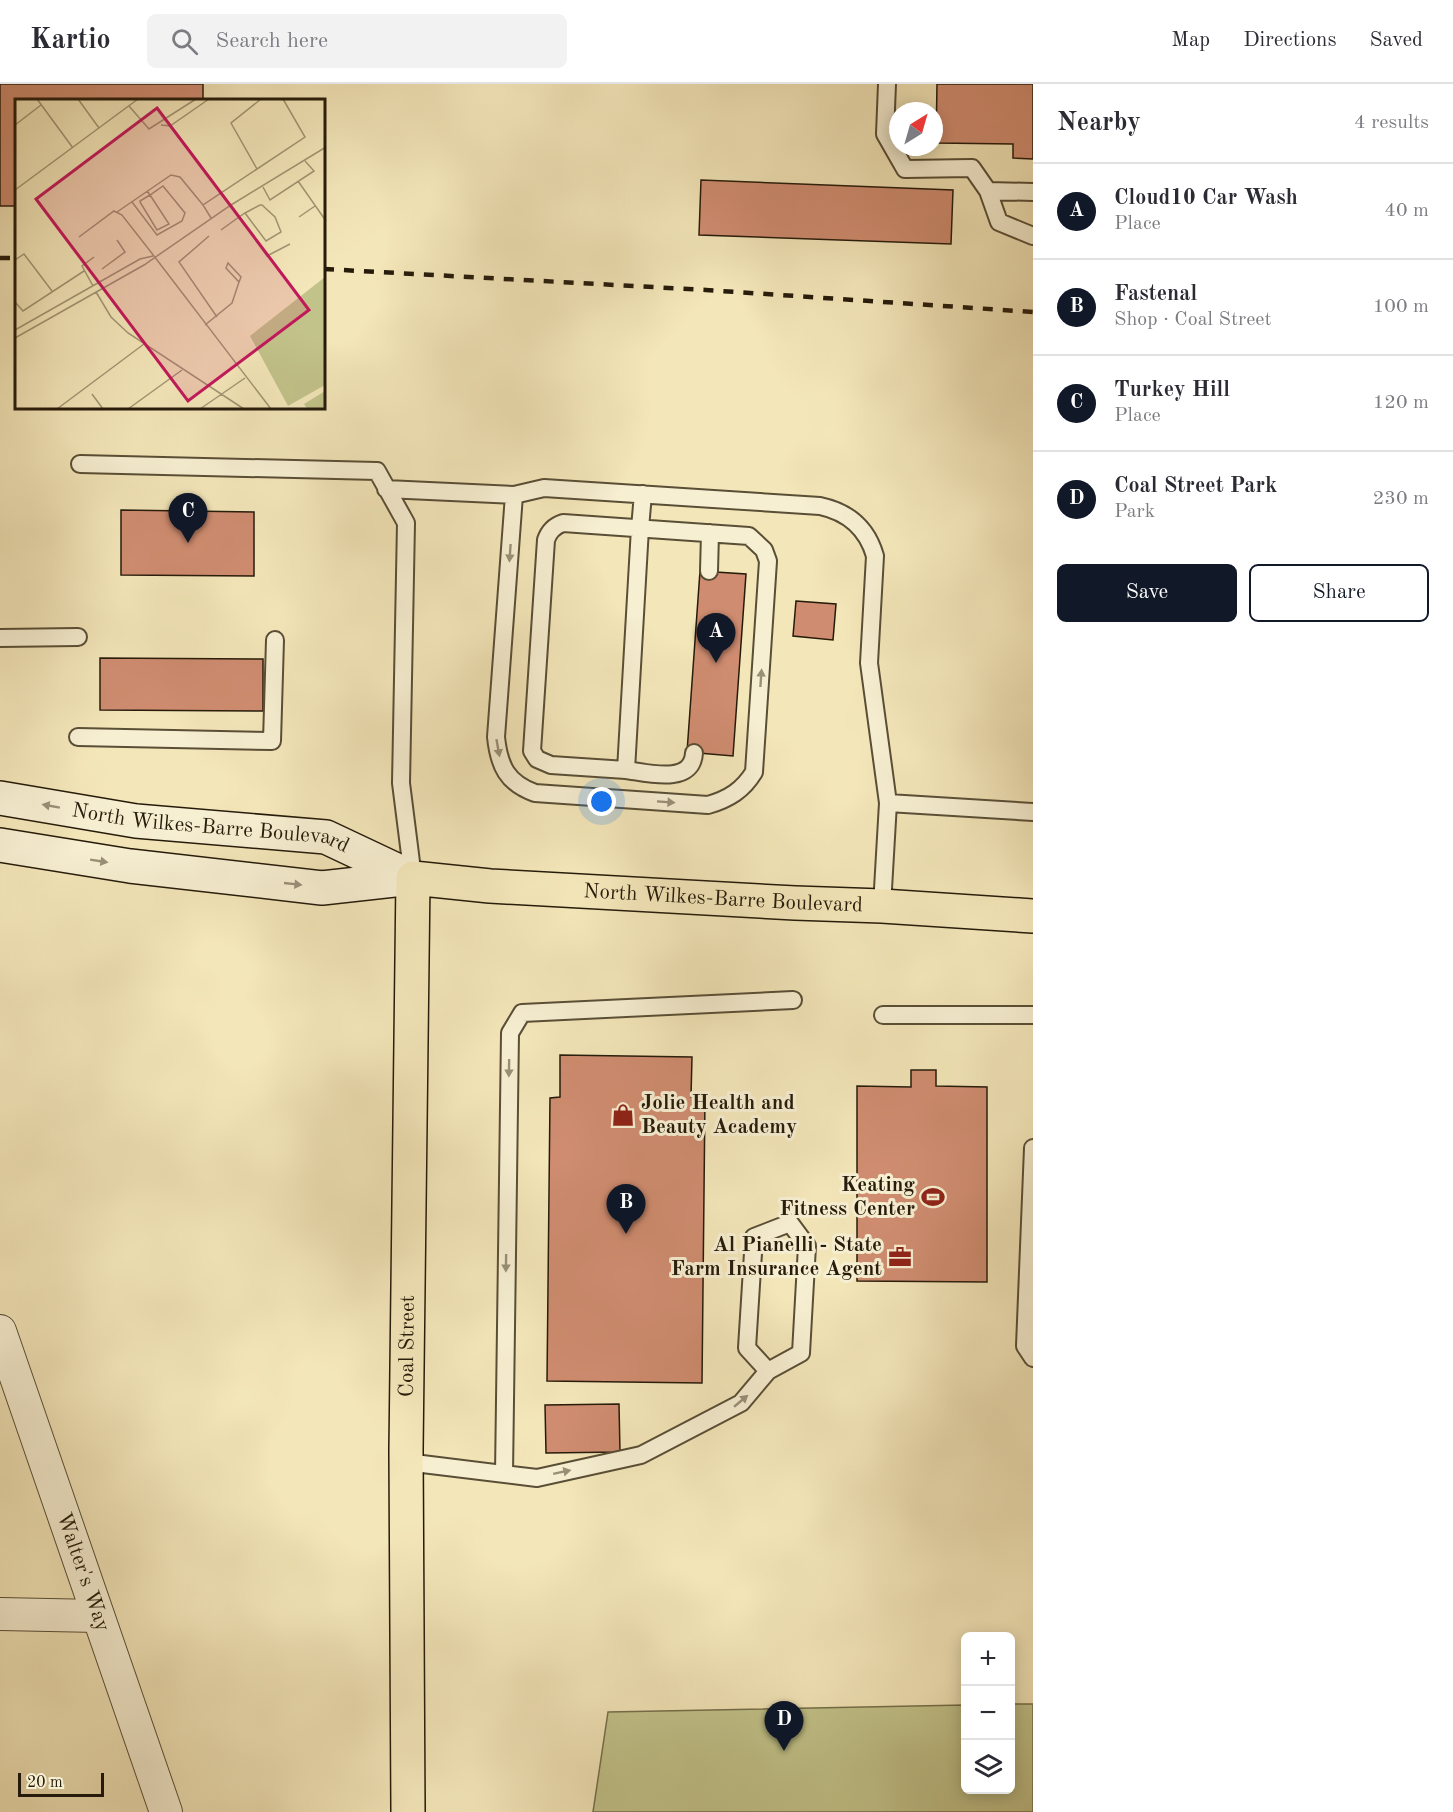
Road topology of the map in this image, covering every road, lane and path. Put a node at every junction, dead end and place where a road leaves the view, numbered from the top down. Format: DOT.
graph roads {
  1 [pos="887,84"];
  2 [pos="988,191"];
  3 [pos="1033,192"];
  4 [pos="1033,236"];
  5 [pos="80,464"];
  6 [pos="387,489"];
  7 [pos="643,494"];
  8 [pos="514,495"];
  9 [pos="640,528"];
  10 [pos="710,533"];
  11 [pos="709,571"];
  12 [pos="78,637"];
  13 [pos="0,638"];
  14 [pos="275,640"];
  15 [pos="78,737"];
  16 [pos="694,753"];
  17 [pos="627,770"];
  18 [pos="0,798"];
  19 [pos="888,803"];
  20 [pos="1033,812"];
  21 [pos="0,845"];
  22 [pos="413,878"];
  23 [pos="882,906"];
  24 [pos="1033,916"];
  25 [pos="793,1000"];
  26 [pos="884,1015"];
  27 [pos="1033,1015"];
  28 [pos="1033,1148"];
  29 [pos="0,1331"];
  30 [pos="1033,1358"];
  31 [pos="768,1371"];
  32 [pos="406,1462"];
  33 [pos="504,1474"];
  34 [pos="0,1614"];
  35 [pos="98,1616"];
  36 [pos="166,1812"];
  37 [pos="408,1812"];
  1 -- 2 [label="lane"];
  2 -- 3 [label="lane"];
  2 -- 4 [label="lane"];
  5 -- 6 [label="lane"];
  6 -- 8 [label="lane"];
  6 -- 22 [label="lane"];
  7 -- 8 [label="lane"];
  7 -- 9 [label="lane"];
  7 -- 19 [label="lane"];
  8 -- 10 [label="lane, one-way"];
  9 -- 10 [label="lane"];
  9 -- 17 [label="lane"];
  9 -- 17 [label="lane"];
  10 -- 11 [label="lane"];
  12 -- 13 [label="lane"];
  14 -- 15 [label="lane"];
  16 -- 17 [label="lane"];
  22 -- 18 [label="main road, North Wilkes-Barre Boulevard, one-way"];
  19 -- 20 [label="lane"];
  19 -- 23 [label="lane"];
  21 -- 22 [label="main road, North Wilkes-Barre Boulevard, one-way"];
  22 -- 23 [label="main road, North Wilkes-Barre Boulevard"];
  22 -- 32 [label="main road, Coal Street"];
  23 -- 24 [label="main road, North Wilkes-Barre Boulevard"];
  25 -- 33 [label="lane, one-way"];
  26 -- 27 [label="lane"];
  28 -- 30 [label="lane"];
  29 -- 35 [label="street, Walter's Way"];
  31 -- 31 [label="lane"];
  33 -- 31 [label="lane, one-way"];
  32 -- 33 [label="lane"];
  32 -- 37 [label="main road, Coal Street"];
  34 -- 35 [label="street"];
  35 -- 36 [label="street, Walter's Way"];
}
